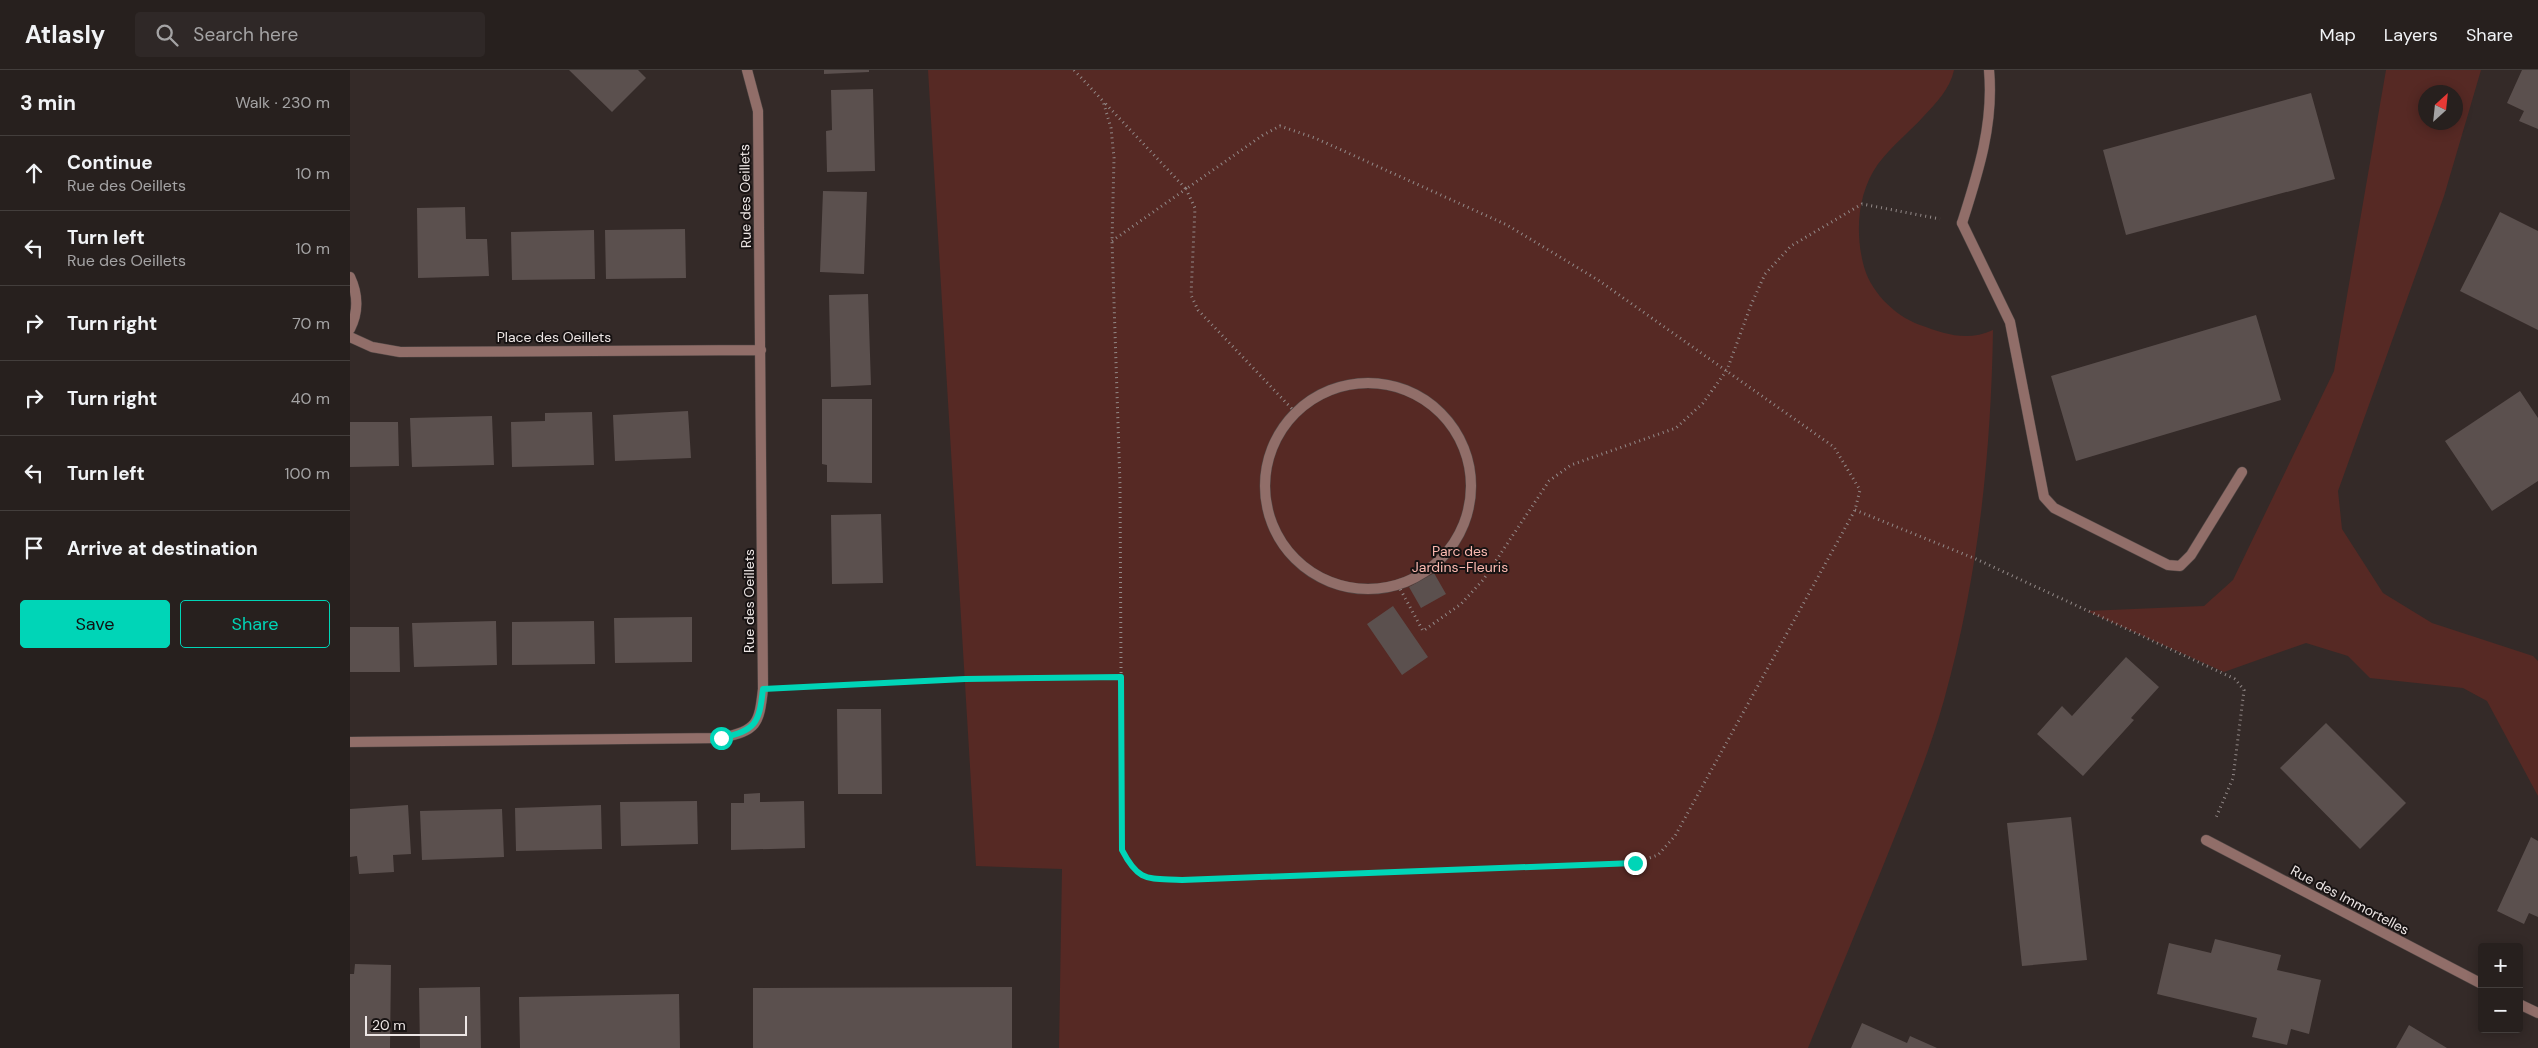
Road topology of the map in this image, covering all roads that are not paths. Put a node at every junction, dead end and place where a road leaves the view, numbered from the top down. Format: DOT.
graph roads {
  1 [pos="747,70"];
  2 [pos="1989,70"];
  3 [pos="350,277"];
  4 [pos="350,329"];
  5 [pos="350,337"];
  6 [pos="761,350"];
  7 [pos="2242,472"];
  8 [pos="1398,585"];
  9 [pos="350,742"];
  10 [pos="2206,840"];
  11 [pos="2478,982"];
  12 [pos="2523,1006"];
  13 [pos="2538,1013"];
  1 -- 6 [label="street, Rue des Oeillets"];
  2 -- 7 [label="street"];
  3 -- 4 [label="street"];
  5 -- 6 [label="street, Place des Oeillets"];
  6 -- 9 [label="street, Rue des Oeillets"];
  8 -- 8 [label="street"];
  10 -- 11 [label="street, Rue des Immortelles"];
  12 -- 13 [label="street"];
}
